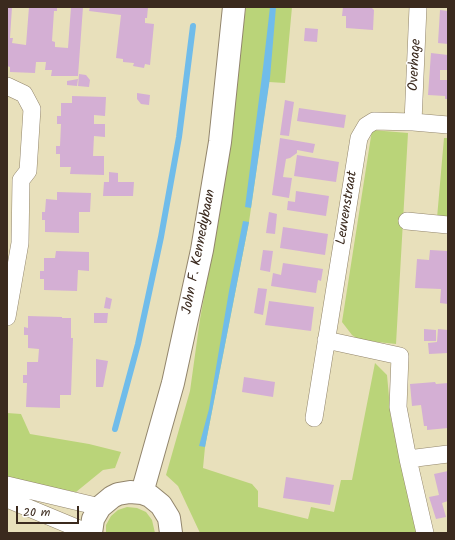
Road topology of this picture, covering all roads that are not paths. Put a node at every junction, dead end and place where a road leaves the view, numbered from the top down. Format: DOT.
graph roads {
  1 [pos="234,7"];
  2 [pos="418,7"];
  3 [pos="7,86"];
  4 [pos="413,122"];
  5 [pos="448,125"];
  6 [pos="407,221"];
  7 [pos="448,225"];
  8 [pos="7,317"];
  9 [pos="326,340"];
  10 [pos="314,418"];
  11 [pos="448,454"];
  12 [pos="408,459"];
  13 [pos="7,484"];
  14 [pos="142,493"];
  15 [pos="7,499"];
  16 [pos="100,507"];
  17 [pos="90,533"];
  18 [pos="171,533"];
  19 [pos="424,533"];
  1 -- 14 [label="main road, John F. Kennedybaan"];
  2 -- 4 [label="street, Overhage"];
  3 -- 8 [label="street"];
  4 -- 5 [label="street"];
  4 -- 9 [label="street, Leuvenstraat"];
  6 -- 7 [label="street"];
  9 -- 10 [label="street, Leuvenstraat"];
  9 -- 12 [label="street"];
  11 -- 12 [label="street"];
  12 -- 19 [label="street"];
  13 -- 16 [label="street"];
  14 -- 16 [label="main road"];
  14 -- 18 [label="main road"];
  15 -- 17 [label="street"];
  16 -- 17 [label="main road"];
}
